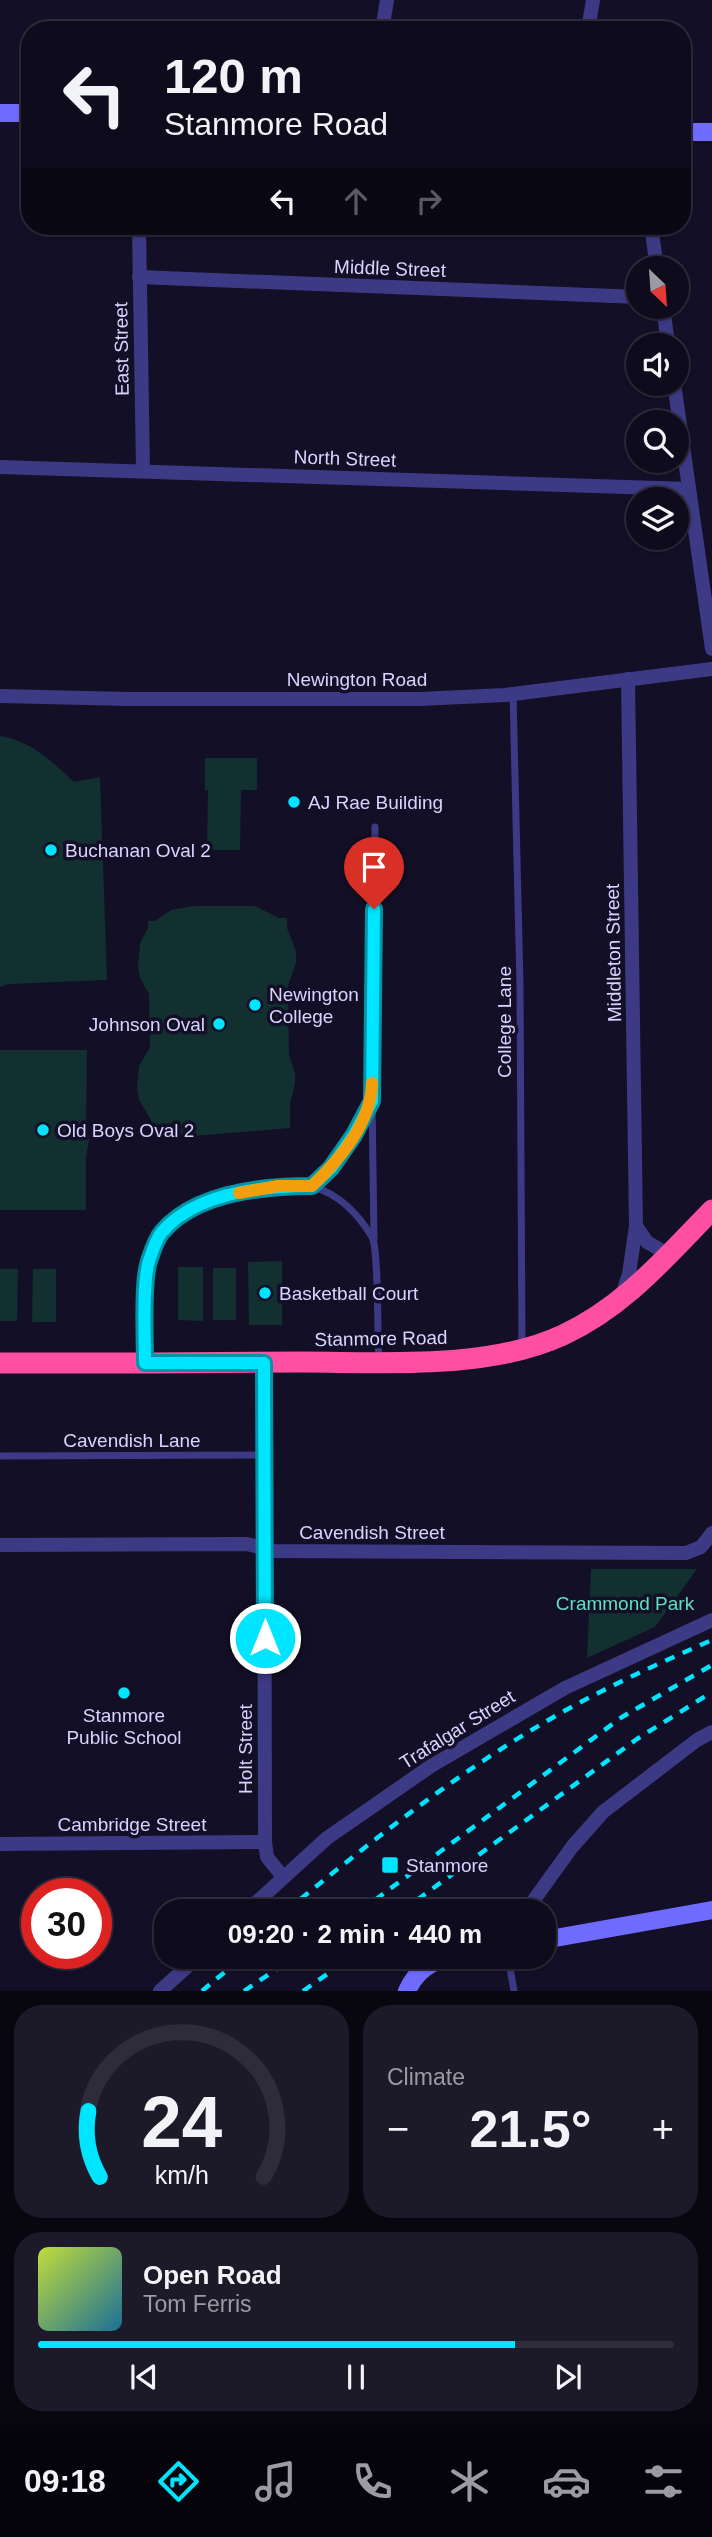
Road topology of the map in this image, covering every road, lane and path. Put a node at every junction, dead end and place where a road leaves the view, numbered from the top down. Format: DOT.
graph roads {
  1 [pos="387,0"];
  2 [pos="593,0"];
  3 [pos="384,21"];
  4 [pos="590,21"];
  5 [pos="0,113"];
  6 [pos="21,113"];
  7 [pos="691,132"];
  8 [pos="712,132"];
  9 [pos="139,235"];
  10 [pos="653,235"];
  11 [pos="656,256"];
  12 [pos="139,277"];
  13 [pos="626,296"];
  14 [pos="676,396"];
  15 [pos="0,467"];
  16 [pos="143,471"];
  17 [pos="628,487"];
  18 [pos="689,487"];
  19 [pos="689,489"];
  20 [pos="712,649"];
  21 [pos="712,669"];
  22 [pos="628,679"];
  23 [pos="513,694"];
  24 [pos="0,696"];
  25 [pos="375,827"];
  26 [pos="372,1101"];
  27 [pos="312,1186"];
  28 [pos="712,1210"];
  29 [pos="636,1226"];
  30 [pos="374,1240"];
  31 [pos="669,1255"];
  32 [pos="621,1300"];
  33 [pos="521,1340"];
  34 [pos="379,1361"];
  35 [pos="0,1363"];
  36 [pos="145,1363"];
  37 [pos="264,1363"];
  38 [pos="264,1455"];
  39 [pos="0,1456"];
  40 [pos="712,1533"];
  41 [pos="0,1545"];
  42 [pos="264,1548"];
  43 [pos="712,1619"];
  44 [pos="712,1732"];
  45 [pos="265,1842"];
  46 [pos="0,1844"];
  47 [pos="283,1877"];
  48 [pos="260,1899"];
  49 [pos="535,1899"];
  50 [pos="712,1910"];
  51 [pos="556,1938"];
  52 [pos="185,1969"];
  53 [pos="423,1969"];
  54 [pos="510,1969"];
  55 [pos="160,1991"];
  56 [pos="407,1991"];
  57 [pos="514,1991"];
  1 -- 3 [label="street"];
  2 -- 4 [label="street"];
  5 -- 6 [label="main road"];
  7 -- 8 [label="main road"];
  9 -- 12 [label="street, East Street"];
  10 -- 11 [label="street"];
  12 -- 13 [label="street, Middle Street"];
  12 -- 16 [label="street, East Street"];
  14 -- 18 [label="street"];
  15 -- 16 [label="street, North Street"];
  16 -- 17 [label="street, North Street"];
  19 -- 20 [label="street"];
  21 -- 22 [label="street, Newington Road"];
  22 -- 23 [label="street, Newington Road"];
  22 -- 29 [label="street, Middleton Street"];
  23 -- 24 [label="street, Newington Road"];
  23 -- 33 [label="lane, College Lane"];
  25 -- 26 [label="lane"];
  26 -- 27 [label="lane"];
  26 -- 30 [label="lane"];
  27 -- 30 [label="lane"];
  27 -- 36 [label="lane"];
  28 -- 31 [label="highway, Stanmore Road"];
  29 -- 31 [label="street"];
  29 -- 32 [label="street, Middleton Street"];
  30 -- 34 [label="lane"];
  31 -- 32 [label="highway, Stanmore Road"];
  32 -- 33 [label="highway, Stanmore Road"];
  33 -- 34 [label="highway, Stanmore Road"];
  34 -- 37 [label="highway, Stanmore Road"];
  35 -- 36 [label="highway, Stanmore Road"];
  36 -- 37 [label="highway, Stanmore Road"];
  37 -- 38 [label="street, Holt Street"];
  38 -- 39 [label="lane, Cavendish Lane"];
  38 -- 42 [label="street, Holt Street"];
  40 -- 42 [label="street, Cavendish Street"];
  41 -- 42 [label="street, Cavendish Street"];
  42 -- 45 [label="street, Holt Street"];
  43 -- 47 [label="street, Trafalgar Street"];
  44 -- 49 [label="street"];
  45 -- 46 [label="street, Cambridge Street"];
  45 -- 47 [label="street, Holt Street"];
  47 -- 48 [label="street, Trafalgar Street"];
  50 -- 51 [label="main road"];
  52 -- 55 [label="street"];
  53 -- 56 [label="main road"];
  54 -- 57 [label="lane"];
}
